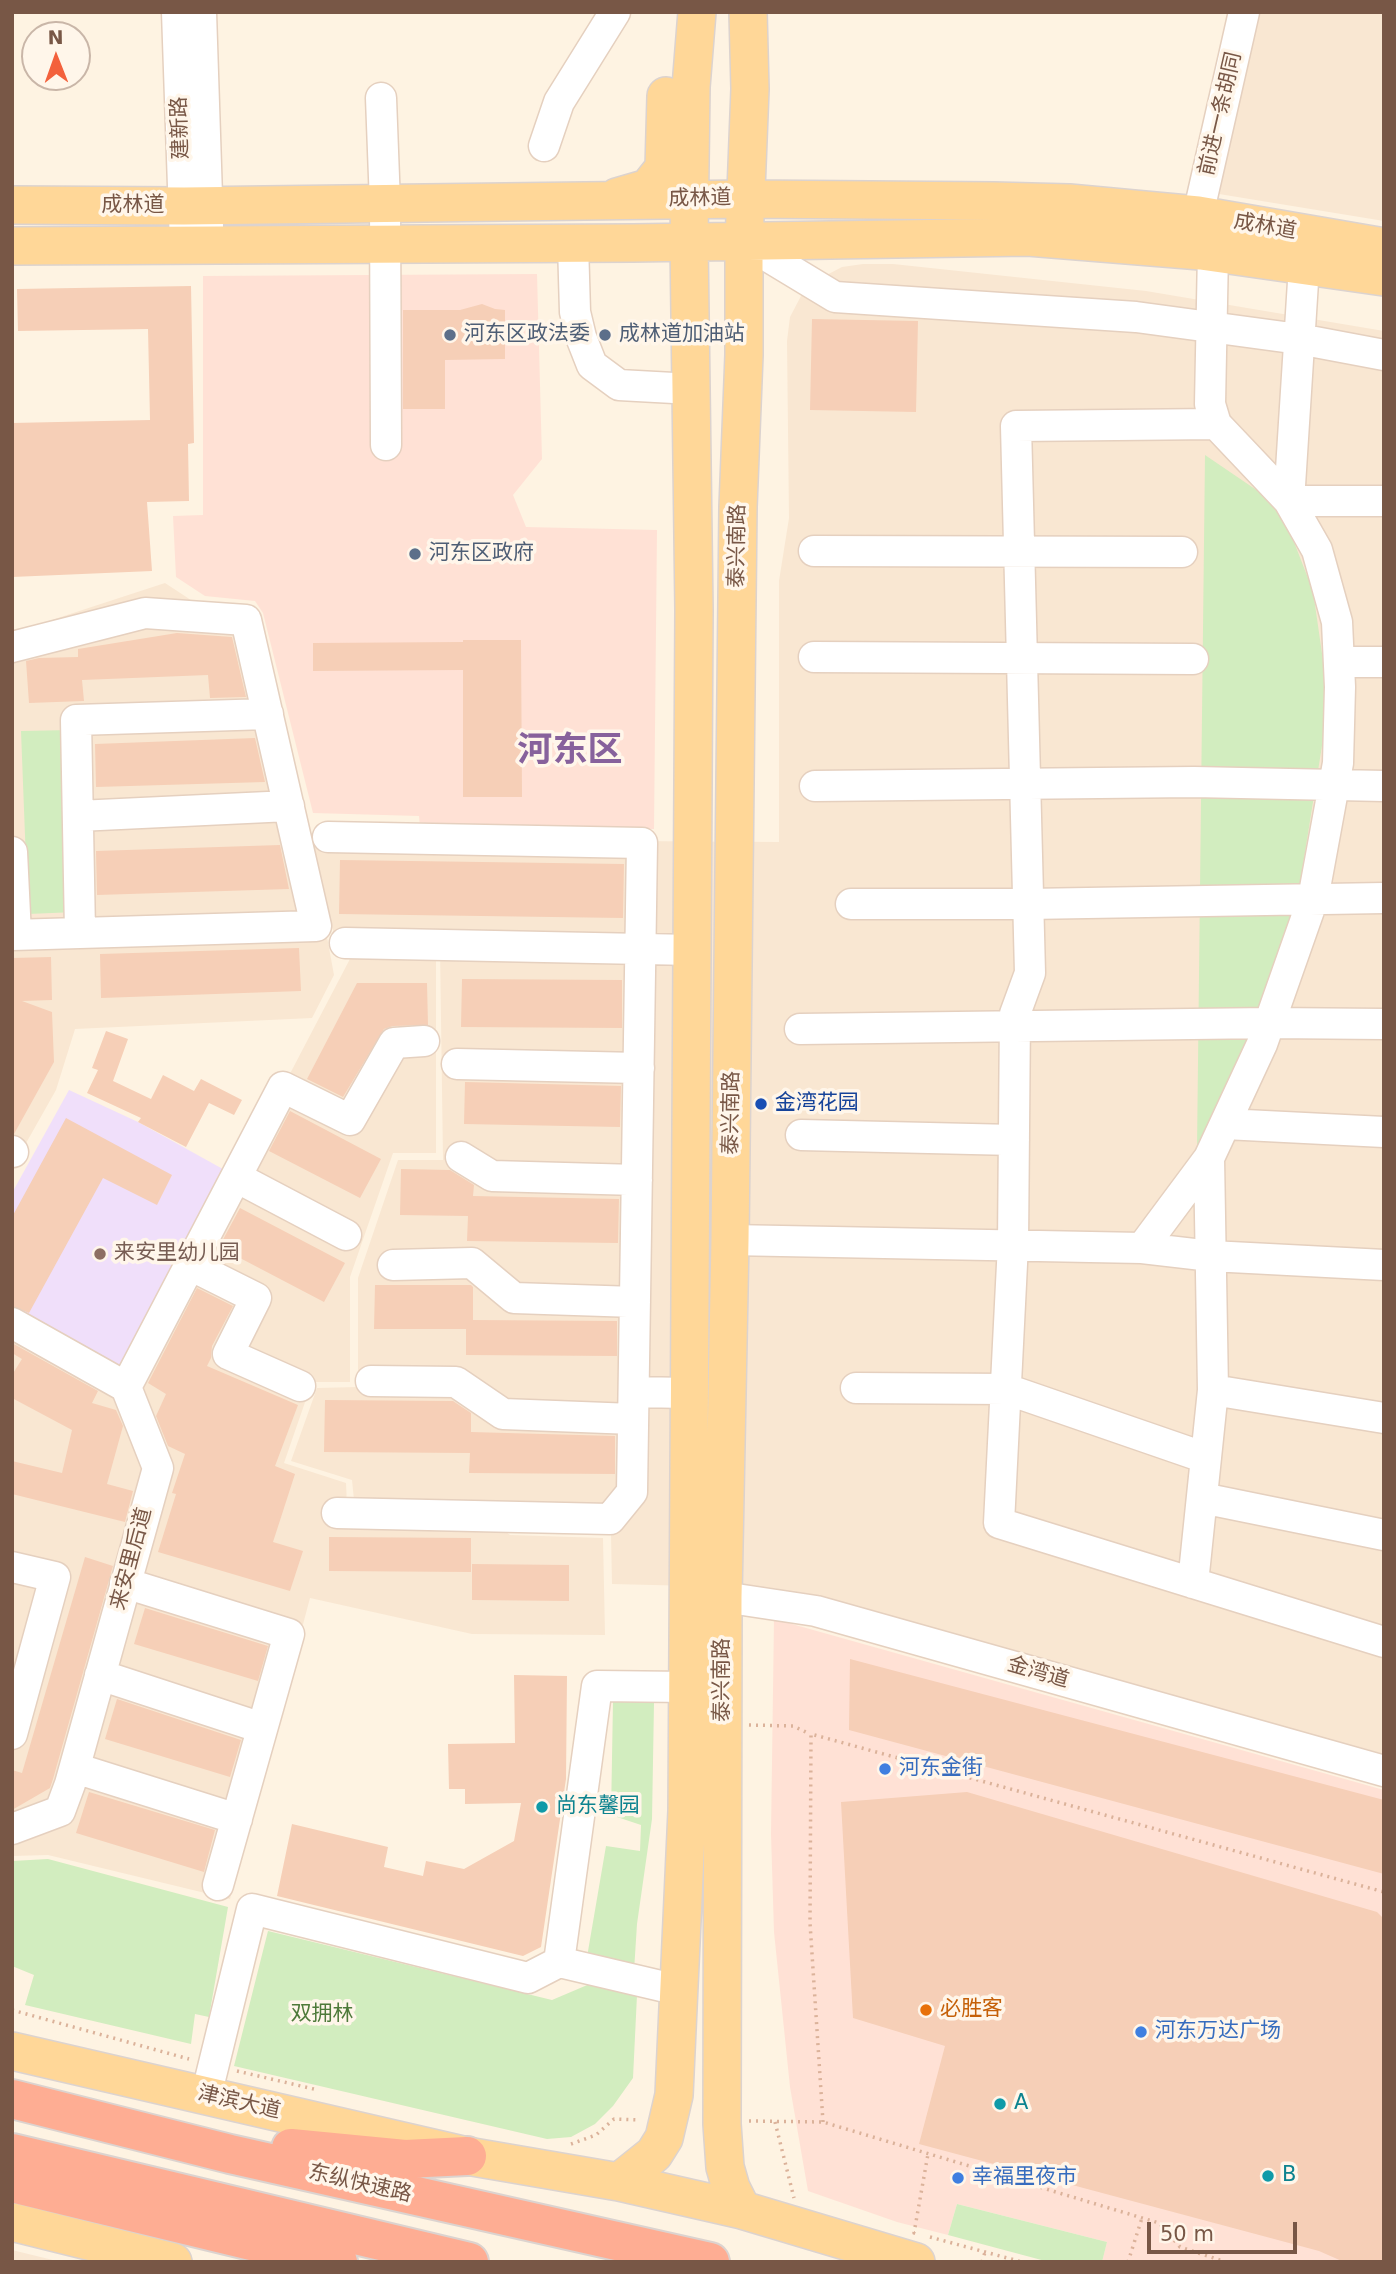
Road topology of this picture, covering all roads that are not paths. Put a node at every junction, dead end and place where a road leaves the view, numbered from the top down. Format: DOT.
graph roads {
  1 [pos="177,12"];
  2 [pos="201,12"];
  3 [pos="615,12"];
  4 [pos="677,12"];
  5 [pos="699,12"];
  6 [pos="748,12"];
  7 [pos="1244,12"];
  8 [pos="381,98"];
  9 [pos="544,146"];
  10 [pos="598,202"];
  11 [pos="385,204"];
  12 [pos="12,205"];
  13 [pos="195,206"];
  14 [pos="1198,215"];
  15 [pos="717,217"];
  16 [pos="586,243"];
  17 [pos="197,244"];
  18 [pos="385,244"];
  19 [pos="12,247"];
  20 [pos="1384,247"];
  21 [pos="1213,252"];
  22 [pos="1304,265"];
  23 [pos="1384,277"];
  24 [pos="1212,327"];
  25 [pos="1299,339"];
  26 [pos="1384,355"];
  27 [pos="692,389"];
  28 [pos="1216,424"];
  29 [pos="386,446"];
  30 [pos="1289,501"];
  31 [pos="1384,501"];
  32 [pos="814,551"];
  33 [pos="1019,551"];
  34 [pos="1182,552"];
  35 [pos="12,648"];
  36 [pos="814,657"];
  37 [pos="1022,658"];
  38 [pos="1193,659"];
  39 [pos="1339,662"];
  40 [pos="1384,663"];
  41 [pos="268,713"];
  42 [pos="1025,784"];
  43 [pos="815,786"];
  44 [pos="1333,786"];
  45 [pos="1384,786"];
  46 [pos="289,806"];
  47 [pos="78,816"];
  48 [pos="328,837"];
  49 [pos="12,852"];
  50 [pos="1384,898"];
  51 [pos="1313,899"];
  52 [pos="851,904"];
  53 [pos="1028,904"];
  54 [pos="80,932"];
  55 [pos="14,935"];
  56 [pos="345,943"];
  57 [pos="640,949"];
  58 [pos="693,950"];
  59 [pos="1270,1023"];
  60 [pos="1384,1024"];
  61 [pos="1015,1028"];
  62 [pos="800,1030"];
  63 [pos="424,1041"];
  64 [pos="457,1064"];
  65 [pos="639,1068"];
  66 [pos="1225,1124"];
  67 [pos="1384,1132"];
  68 [pos="801,1135"];
  69 [pos="1014,1140"];
  70 [pos="461,1157"];
  71 [pos="1209,1158"];
  72 [pos="236,1177"];
  73 [pos="637,1180"];
  74 [pos="346,1235"];
  75 [pos="730,1240"];
  76 [pos="1013,1244"];
  77 [pos="1142,1248"];
  78 [pos="1211,1256"];
  79 [pos="190,1265"];
  80 [pos="393,1265"];
  81 [pos="1384,1265"];
  82 [pos="635,1302"];
  83 [pos="12,1323"];
  84 [pos="371,1381"];
  85 [pos="126,1387"];
  86 [pos="300,1387"];
  87 [pos="856,1388"];
  88 [pos="1006,1389"];
  89 [pos="1213,1390"];
  90 [pos="688,1393"];
  91 [pos="634,1406"];
  92 [pos="1384,1418"];
  93 [pos="1206,1458"];
  94 [pos="1202,1498"];
  95 [pos="337,1513"];
  96 [pos="1384,1535"];
  97 [pos="12,1567"];
  98 [pos="125,1583"];
  99 [pos="1193,1583"];
  100 [pos="688,1595"];
  101 [pos="723,1597"];
  102 [pos="1384,1642"];
  103 [pos="22,1663"];
  104 [pos="100,1675"];
  105 [pos="688,1687"];
  106 [pos="262,1728"];
  107 [pos="12,1734"];
  108 [pos="75,1768"];
  109 [pos="1384,1771"];
  110 [pos="237,1819"];
  111 [pos="12,1829"];
  112 [pos="218,1885"];
  113 [pos="559,1962"];
  114 [pos="678,1990"];
  115 [pos="12,2051"];
  116 [pos="210,2081"];
  117 [pos="12,2099"];
  118 [pos="12,2153"];
  119 [pos="230,2154"];
  120 [pos="467,2156"];
  121 [pos="619,2182"];
  122 [pos="12,2183"];
  123 [pos="741,2210"];
  124 [pos="12,2222"];
  125 [pos="925,2250"];
  126 [pos="173,2262"];
  127 [pos="338,2262"];
  128 [pos="469,2262"];
  129 [pos="710,2262"];
  1 -- 13 [label="street, 建新路"];
  2 -- 13 [label="street, 建新路"];
  3 -- 9 [label="street"];
  4 -- 10 [label="main road"];
  5 -- 15 [label="main road"];
  6 -- 15 [label="main road, 泰兴南路"];
  7 -- 14 [label="street, 前进一条胡同"];
  8 -- 11 [label="street"];
  10 -- 11 [label="main road, 成林道"];
  10 -- 15 [label="main road, 成林道"];
  11 -- 13 [label="main road, 成林道"];
  11 -- 18 [label="street"];
  12 -- 13 [label="main road, 成林道"];
  13 -- 17 [label="street, 建新路"];
  14 -- 15 [label="main road, 成林道"];
  14 -- 20 [label="main road, 成林道"];
  15 -- 16 [label="main road, 成林道"];
  15 -- 21 [label="main road, 成林道"];
  15 -- 24 [label="street"];
  15 -- 27 [label="main road, 泰兴南路"];
  15 -- 75 [label="main road, 泰兴南路"];
  16 -- 18 [label="main road, 成林道"];
  16 -- 27 [label="street"];
  17 -- 18 [label="main road, 成林道"];
  17 -- 19 [label="main road, 成林道"];
  18 -- 29 [label="street"];
  21 -- 22 [label="main road, 成林道"];
  21 -- 24 [label="street"];
  22 -- 23 [label="main road, 成林道"];
  22 -- 25 [label="street"];
  24 -- 25 [label="street"];
  24 -- 28 [label="street"];
  25 -- 26 [label="street"];
  25 -- 30 [label="street"];
  27 -- 58 [label="main road, 泰兴南路"];
  28 -- 30 [label="street"];
  28 -- 33 [label="street"];
  30 -- 31 [label="street"];
  30 -- 39 [label="street"];
  32 -- 33 [label="street"];
  33 -- 34 [label="street"];
  33 -- 37 [label="street"];
  35 -- 41 [label="street"];
  36 -- 37 [label="street"];
  37 -- 38 [label="street"];
  37 -- 42 [label="street"];
  39 -- 40 [label="street"];
  39 -- 44 [label="street"];
  41 -- 46 [label="street"];
  41 -- 47 [label="street"];
  42 -- 43 [label="street"];
  42 -- 44 [label="street"];
  42 -- 53 [label="street"];
  44 -- 45 [label="street"];
  44 -- 51 [label="street"];
  46 -- 47 [label="street"];
  46 -- 54 [label="street"];
  47 -- 54 [label="street"];
  48 -- 57 [label="street"];
  49 -- 55 [label="street"];
  50 -- 51 [label="street"];
  51 -- 53 [label="street"];
  51 -- 59 [label="street"];
  52 -- 53 [label="street"];
  53 -- 61 [label="street"];
  54 -- 55 [label="street"];
  56 -- 57 [label="street"];
  57 -- 58 [label="street"];
  57 -- 65 [label="street"];
  58 -- 90 [label="main road, 泰兴南路"];
  59 -- 60 [label="street"];
  59 -- 61 [label="street"];
  59 -- 66 [label="street"];
  61 -- 62 [label="street"];
  61 -- 69 [label="street"];
  63 -- 72 [label="street"];
  64 -- 65 [label="street"];
  65 -- 73 [label="street"];
  66 -- 67 [label="street"];
  66 -- 71 [label="street"];
  68 -- 69 [label="street"];
  69 -- 76 [label="street"];
  70 -- 73 [label="street"];
  71 -- 77 [label="street"];
  71 -- 78 [label="street"];
  72 -- 74 [label="street"];
  72 -- 79 [label="street"];
  73 -- 82 [label="street"];
  75 -- 76 [label="street"];
  75 -- 101 [label="main road, 泰兴南路"];
  76 -- 77 [label="street"];
  76 -- 88 [label="street"];
  77 -- 78 [label="street"];
  78 -- 81 [label="street"];
  78 -- 89 [label="street"];
  79 -- 85 [label="street"];
  79 -- 86 [label="street"];
  80 -- 82 [label="street"];
  82 -- 91 [label="street"];
  83 -- 85 [label="street"];
  84 -- 91 [label="street"];
  85 -- 98 [label="street, 来安里后道"];
  87 -- 88 [label="street"];
  88 -- 93 [label="street"];
  88 -- 99 [label="street"];
  89 -- 92 [label="street"];
  89 -- 93 [label="street"];
  90 -- 91 [label="street"];
  90 -- 100 [label="main road, 泰兴南路"];
  91 -- 95 [label="street"];
  93 -- 94 [label="street"];
  94 -- 96 [label="street"];
  94 -- 99 [label="street"];
  97 -- 103 [label="street"];
  98 -- 104 [label="street, 来安里后道"];
  98 -- 106 [label="street"];
  99 -- 102 [label="street"];
  100 -- 101 [label="street, 金湾道"];
  100 -- 105 [label="main road, 泰兴南路"];
  101 -- 109 [label="street, 金湾道"];
  101 -- 123 [label="main road, 泰兴南路"];
  103 -- 107 [label="street"];
  104 -- 106 [label="street"];
  104 -- 108 [label="street, 来安里后道"];
  105 -- 113 [label="street"];
  105 -- 114 [label="main road, 泰兴南路"];
  106 -- 110 [label="street"];
  108 -- 110 [label="street"];
  108 -- 111 [label="street, 来安里后道"];
  110 -- 112 [label="street"];
  113 -- 114 [label="street"];
  113 -- 116 [label="street"];
  114 -- 121 [label="main road, 泰兴南路"];
  115 -- 116 [label="main road, 津滨大道"];
  116 -- 120 [label="main road, 津滨大道"];
  117 -- 119 [label="highway, 东纵快速路"];
  118 -- 128 [label="highway"];
  119 -- 120 [label="highway"];
  119 -- 129 [label="highway, 东纵快速路"];
  120 -- 121 [label="main road, 津滨大道"];
  121 -- 123 [label="main road, 津滨大道"];
  122 -- 127 [label="highway"];
  123 -- 125 [label="main road, 津滨大道"];
  124 -- 126 [label="main road"];
}
